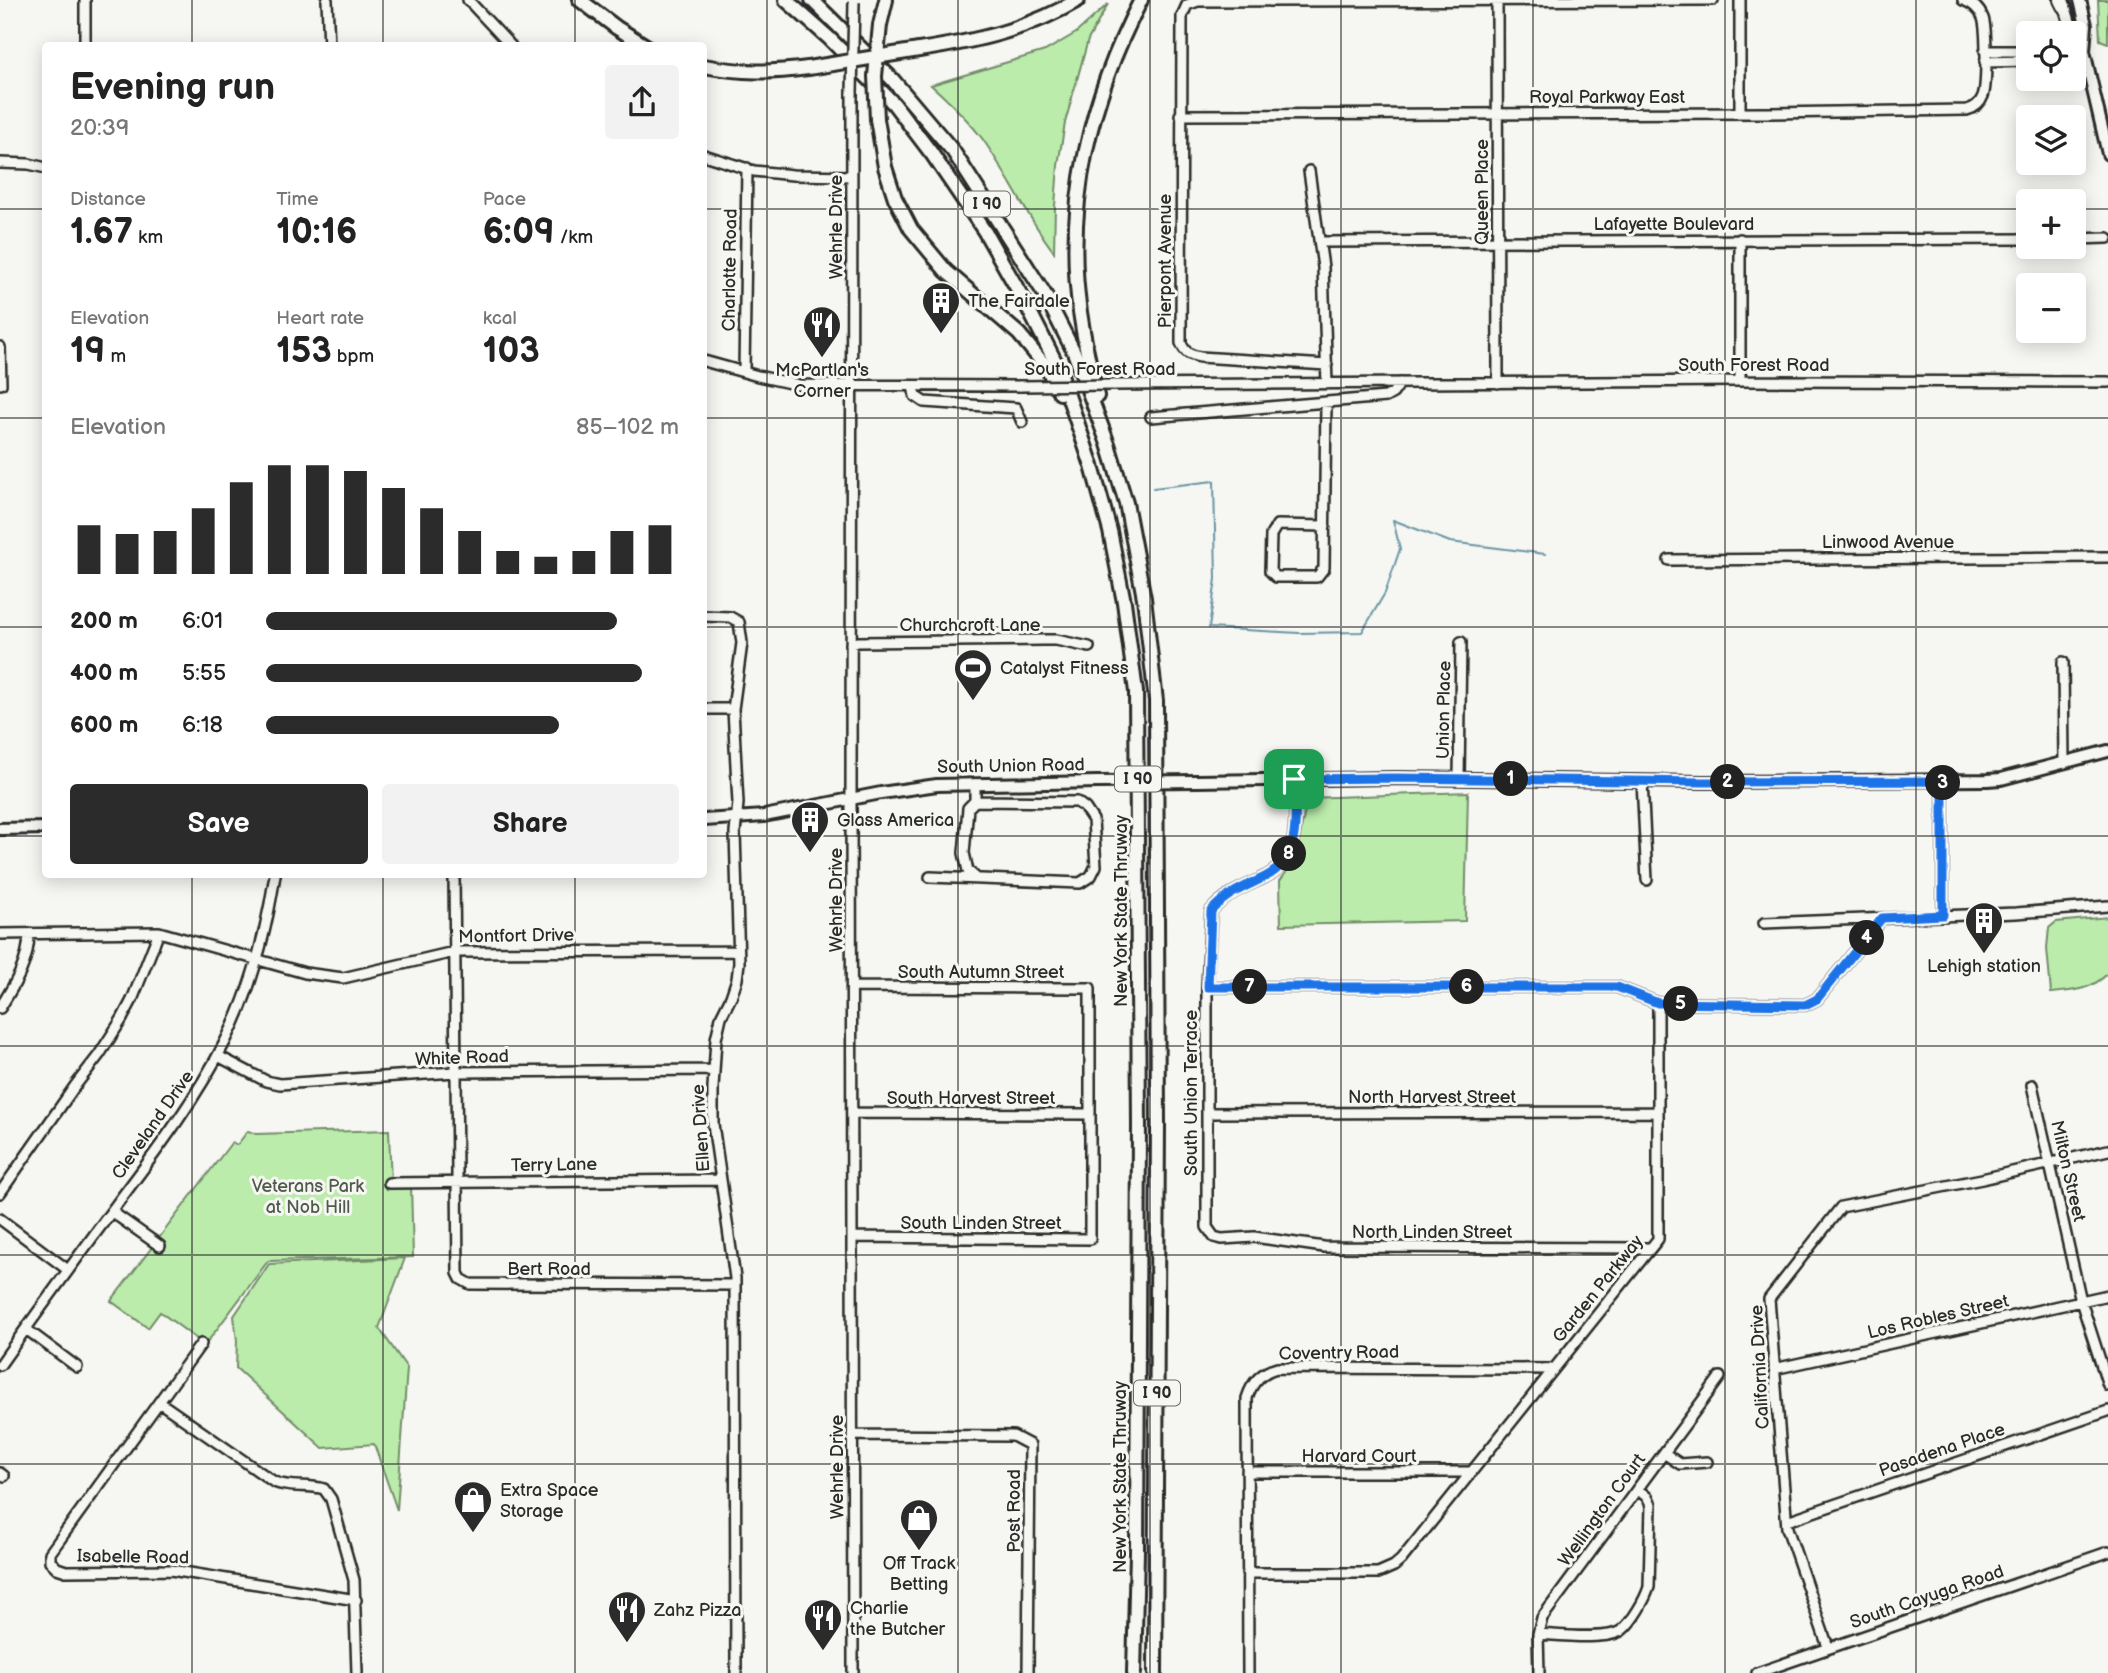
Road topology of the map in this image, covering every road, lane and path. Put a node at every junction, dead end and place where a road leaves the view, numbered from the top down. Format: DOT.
graph roads {
  1 [pos="85,0"];
  2 [pos="327,0"];
  3 [pos="468,0"];
  4 [pos="580,0"];
  5 [pos="786,0"];
  6 [pos="812,0"];
  7 [pos="886,0"];
  8 [pos="1078,0"];
  9 [pos="1141,0"];
  10 [pos="1497,0"];
  11 [pos="1713,0"];
  12 [pos="1740,0"];
  13 [pos="1963,0"];
  14 [pos="2080,0"];
  15 [pos="853,1"];
  16 [pos="2063,2"];
  17 [pos="2069,21"];
  18 [pos="2085,21"];
  19 [pos="85,42"];
  20 [pos="328,42"];
  21 [pos="508,42"];
  22 [pos="640,42"];
  23 [pos="2016,53"];
  24 [pos="1985,57"];
  25 [pos="2016,60"];
  26 [pos="707,66"];
  27 [pos="2086,69"];
  28 [pos="1740,113"];
  29 [pos="1498,114"];
  30 [pos="1181,115"];
  31 [pos="2108,154"];
  32 [pos="707,156"];
  33 [pos="0,163"];
  34 [pos="42,167"];
  35 [pos="747,168"];
  36 [pos="1309,171"];
  37 [pos="852,176"];
  38 [pos="2108,238"];
  39 [pos="1740,239"];
  40 [pos="2016,239"];
  41 [pos="2086,239"];
  42 [pos="1498,241"];
  43 [pos="1321,242"];
  44 [pos="0,347"];
  45 [pos="707,362"];
  46 [pos="1327,365"];
  47 [pos="744,372"];
  48 [pos="1740,381"];
  49 [pos="2108,382"];
  50 [pos="1400,383"];
  51 [pos="1498,383"];
  52 [pos="1,384"];
  53 [pos="1327,384"];
  54 [pos="852,386"];
  55 [pos="913,386"];
  56 [pos="1326,402"];
  57 [pos="1151,416"];
  58 [pos="1076,421"];
  59 [pos="1022,422"];
  60 [pos="1108,444"];
  61 [pos="1325,526"];
  62 [pos="2108,557"];
  63 [pos="1669,560"];
  64 [pos="707,616"];
  65 [pos="1461,642"];
  66 [pos="852,644"];
  67 [pos="1089,647"];
  68 [pos="2063,662"];
  69 [pos="707,709"];
  70 [pos="733,709"];
  71 [pos="2108,751"];
  72 [pos="2064,763"];
  73 [pos="1459,778"];
  74 [pos="1294,779"];
  75 [pos="1642,781"];
  76 [pos="1943,781"];
  77 [pos="975,784"];
  78 [pos="851,799"];
  79 [pos="975,801"];
  80 [pos="737,818"];
  81 [pos="707,820"];
  82 [pos="42,828"];
  83 [pos="0,829"];
  84 [pos="930,877"];
  85 [pos="274,878"];
  86 [pos="454,878"];
  87 [pos="976,878"];
  88 [pos="1647,880"];
  89 [pos="2108,906"];
  90 [pos="1943,915"];
  91 [pos="1882,918"];
  92 [pos="1764,923"];
  93 [pos="159,932"];
  94 [pos="0,934"];
  95 [pos="29,935"];
  96 [pos="738,951"];
  97 [pos="454,952"];
  98 [pos="257,960"];
  99 [pos="852,987"];
  100 [pos="1208,987"];
  101 [pos="1658,1003"];
  102 [pos="0,1007"];
  103 [pos="218,1056"];
  104 [pos="713,1070"];
  105 [pos="455,1072"];
  106 [pos="2032,1084"];
  107 [pos="1657,1112"];
  108 [pos="852,1113"];
  109 [pos="1207,1113"];
  110 [pos="1090,1114"];
  111 [pos="2108,1150"];
  112 [pos="2050,1163"];
  113 [pos="720,1180"];
  114 [pos="456,1182"];
  115 [pos="389,1184"];
  116 [pos="0,1193"];
  117 [pos="112,1212"];
  118 [pos="0,1219"];
  119 [pos="852,1237"];
  120 [pos="1214,1237"];
  121 [pos="160,1246"];
  122 [pos="1650,1248"];
  123 [pos="68,1270"];
  124 [pos="735,1284"];
  125 [pos="2108,1295"];
  126 [pos="2081,1301"];
  127 [pos="26,1329"];
  128 [pos="201,1344"];
  129 [pos="0,1365"];
  130 [pos="77,1367"];
  131 [pos="1774,1368"];
  132 [pos="1554,1369"];
  133 [pos="1720,1377"];
  134 [pos="2108,1385"];
  135 [pos="159,1402"];
  136 [pos="2108,1411"];
  137 [pos="852,1435"];
  138 [pos="1664,1453"];
  139 [pos="1707,1462"];
  140 [pos="1247,1472"];
  141 [pos="1472,1472"];
  142 [pos="1637,1489"];
  143 [pos="1787,1521"];
  144 [pos="2108,1552"];
  145 [pos="1247,1573"];
  146 [pos="356,1600"];
  147 [pos="1538,1634"];
  148 [pos="1828,1647"];
  149 [pos="1135,1668"];
  150 [pos="1155,1668"];
  151 [pos="357,1673"];
  152 [pos="736,1673"];
  153 [pos="853,1673"];
  154 [pos="1028,1673"];
  155 [pos="1248,1673"];
  156 [pos="1539,1673"];
  157 [pos="1757,1673"];
  1 -- 19 [label="street"];
  2 -- 20 [label="street"];
  3 -- 21 [label="street"];
  4 -- 22 [label="highway"];
  5 -- 58 [label="highway, New York State Thruway / I 90"];
  6 -- 60 [label="highway, New York State Thruway / I 90"];
  7 -- 58 [label="highway, bridge"];
  8 -- 26 [label="highway, bridge"];
  9 -- 60 [label="highway"];
  10 -- 11 [label="street"];
  10 -- 29 [label="street, Queen Place"];
  10 -- 30 [label="street, Pierpont Avenue"];
  12 -- 28 [label="street"];
  13 -- 24 [label="street, Royal Parkway East"];
  14 -- 18 [label="main road"];
  15 -- 37 [label="street, Wehrle Drive, bridge"];
  16 -- 17 [label="main road"];
  23 -- 24 [label="street"];
  24 -- 25 [label="street"];
  24 -- 28 [label="street, Royal Parkway East"];
  27 -- 31 [label="main road"];
  28 -- 29 [label="street, Royal Parkway East"];
  29 -- 30 [label="street, Royal Parkway East"];
  29 -- 42 [label="street, Queen Place"];
  30 -- 46 [label="street, Pierpont Avenue"];
  32 -- 35 [label="street"];
  33 -- 34 [label="street"];
  35 -- 37 [label="street"];
  35 -- 47 [label="street, Charlotte Road"];
  36 -- 43 [label="street"];
  37 -- 54 [label="street, Wehrle Drive"];
  38 -- 41 [label="street"];
  39 -- 40 [label="street, Lafayette Boulevard"];
  39 -- 42 [label="street, Lafayette Boulevard"];
  39 -- 48 [label="street"];
  42 -- 43 [label="street, Lafayette Boulevard"];
  42 -- 51 [label="street, Queen Place"];
  43 -- 46 [label="street"];
  44 -- 52 [label="street"];
  45 -- 47 [label="street, South Forest Road"];
  46 -- 53 [label="street"];
  47 -- 54 [label="street, South Forest Road"];
  48 -- 49 [label="street, South Forest Road"];
  48 -- 51 [label="street, South Forest Road"];
  50 -- 51 [label="street, South Forest Road"];
  50 -- 53 [label="street, South Forest Road"];
  50 -- 56 [label="street, South Forest Road"];
  53 -- 55 [label="street, South Forest Road, bridge"];
  54 -- 55 [label="street, South Forest Road"];
  54 -- 66 [label="street, Wehrle Drive"];
  55 -- 59 [label="street"];
  56 -- 57 [label="street, South Forest Road"];
  56 -- 61 [label="street"];
  58 -- 149 [label="highway, New York State Thruway / I 90"];
  60 -- 150 [label="highway, New York State Thruway / I 90"];
  61 -- 61 [label="street"];
  62 -- 63 [label="street, Linwood Avenue"];
  64 -- 70 [label="street, Ellen Drive"];
  65 -- 73 [label="street, Union Place"];
  66 -- 67 [label="street, Churchcroft Lane"];
  66 -- 78 [label="street, Wehrle Drive"];
  68 -- 72 [label="street"];
  69 -- 70 [label="street"];
  70 -- 80 [label="street, Ellen Drive"];
  71 -- 72 [label="main road, South Union Road"];
  72 -- 76 [label="main road, South Union Road"];
  73 -- 74 [label="main road, South Union Road"];
  73 -- 75 [label="main road, South Union Road"];
  74 -- 77 [label="main road, South Union Road, bridge"];
  74 -- 100 [label="street, South Union Terrace"];
  75 -- 76 [label="main road, South Union Road"];
  75 -- 88 [label="street"];
  76 -- 90 [label="street"];
  77 -- 78 [label="main road, South Union Road"];
  77 -- 79 [label="street"];
  78 -- 80 [label="main road, South Union Road"];
  78 -- 99 [label="street, Wehrle Drive"];
  79 -- 87 [label="street"];
  79 -- 87 [label="street"];
  80 -- 81 [label="main road, South Union Road"];
  80 -- 96 [label="street, Ellen Drive"];
  82 -- 83 [label="main road"];
  84 -- 87 [label="street"];
  85 -- 98 [label="street, Cleveland Drive"];
  86 -- 97 [label="street, Bert Road"];
  89 -- 90 [label="street"];
  90 -- 91 [label="street"];
  91 -- 92 [label="street"];
  91 -- 101 [label="street"];
  93 -- 95 [label="street, Montfort Drive"];
  93 -- 98 [label="street, Montfort Drive"];
  93 -- 116 [label="street"];
  94 -- 95 [label="street, Montfort Drive"];
  95 -- 102 [label="street"];
  96 -- 97 [label="street, Montfort Drive"];
  96 -- 104 [label="street, Ellen Drive"];
  97 -- 98 [label="street, Montfort Drive"];
  97 -- 105 [label="street, Bert Road"];
  98 -- 103 [label="street, Cleveland Drive"];
  99 -- 108 [label="street, Wehrle Drive"];
  99 -- 110 [label="street, South Autumn Street"];
  100 -- 101 [label="street"];
  100 -- 109 [label="street, South Union Terrace"];
  101 -- 107 [label="street, Garden Parkway"];
  103 -- 105 [label="street, White Road"];
  103 -- 117 [label="street, Cleveland Drive"];
  104 -- 105 [label="street, White Road"];
  104 -- 113 [label="street, Ellen Drive"];
  105 -- 114 [label="street, Bert Road"];
  106 -- 112 [label="street, Milton Street"];
  107 -- 109 [label="street, North Harvest Street"];
  107 -- 122 [label="street, Garden Parkway"];
  108 -- 110 [label="street, South Harvest Street"];
  108 -- 119 [label="street, Wehrle Drive"];
  109 -- 120 [label="street, South Union Terrace"];
  110 -- 119 [label="street, South Linden Street"];
  111 -- 112 [label="street, California Drive"];
  112 -- 126 [label="street, Milton Street"];
  112 -- 131 [label="street, California Drive"];
  113 -- 114 [label="street, Terry Lane"];
  113 -- 124 [label="street, Ellen Drive"];
  114 -- 115 [label="street, Terry Lane"];
  114 -- 124 [label="street, Bert Road"];
  117 -- 121 [label="street"];
  117 -- 123 [label="street, Cleveland Drive"];
  118 -- 123 [label="street"];
  119 -- 137 [label="street, Wehrle Drive"];
  120 -- 122 [label="street, North Linden Street"];
  122 -- 132 [label="street, Garden Parkway"];
  123 -- 127 [label="street, Cleveland Drive"];
  124 -- 152 [label="street, Ellen Drive"];
  125 -- 126 [label="street, Los Robles Street"];
  126 -- 131 [label="street, Los Robles Street"];
  126 -- 134 [label="street, Milton Street"];
  127 -- 129 [label="street, Cleveland Drive"];
  127 -- 130 [label="street"];
  128 -- 135 [label="street, Isabelle Road"];
  131 -- 143 [label="street, California Drive"];
  132 -- 140 [label="street, Coventry Road"];
  132 -- 141 [label="street, Garden Parkway"];
  133 -- 138 [label="street, Wellington Court"];
  135 -- 146 [label="street"];
  135 -- 146 [label="street, Isabelle Road"];
  136 -- 143 [label="street, Pasadena Place"];
  137 -- 153 [label="street, Wehrle Drive"];
  137 -- 154 [label="street, Post Road"];
  138 -- 139 [label="street"];
  138 -- 142 [label="street, Wellington Court"];
  140 -- 141 [label="street, Harvard Court"];
  140 -- 145 [label="street, Coventry Road"];
  141 -- 145 [label="street, Garden Parkway"];
  142 -- 147 [label="street, Wellington Court"];
  142 -- 147 [label="street"];
  143 -- 148 [label="street, California Drive"];
  144 -- 148 [label="street, South Cayuga Road"];
  145 -- 155 [label="street, Coventry Road"];
  146 -- 151 [label="street"];
  147 -- 156 [label="street, Wellington Court"];
  148 -- 157 [label="street, South Cayuga Road"];
}
